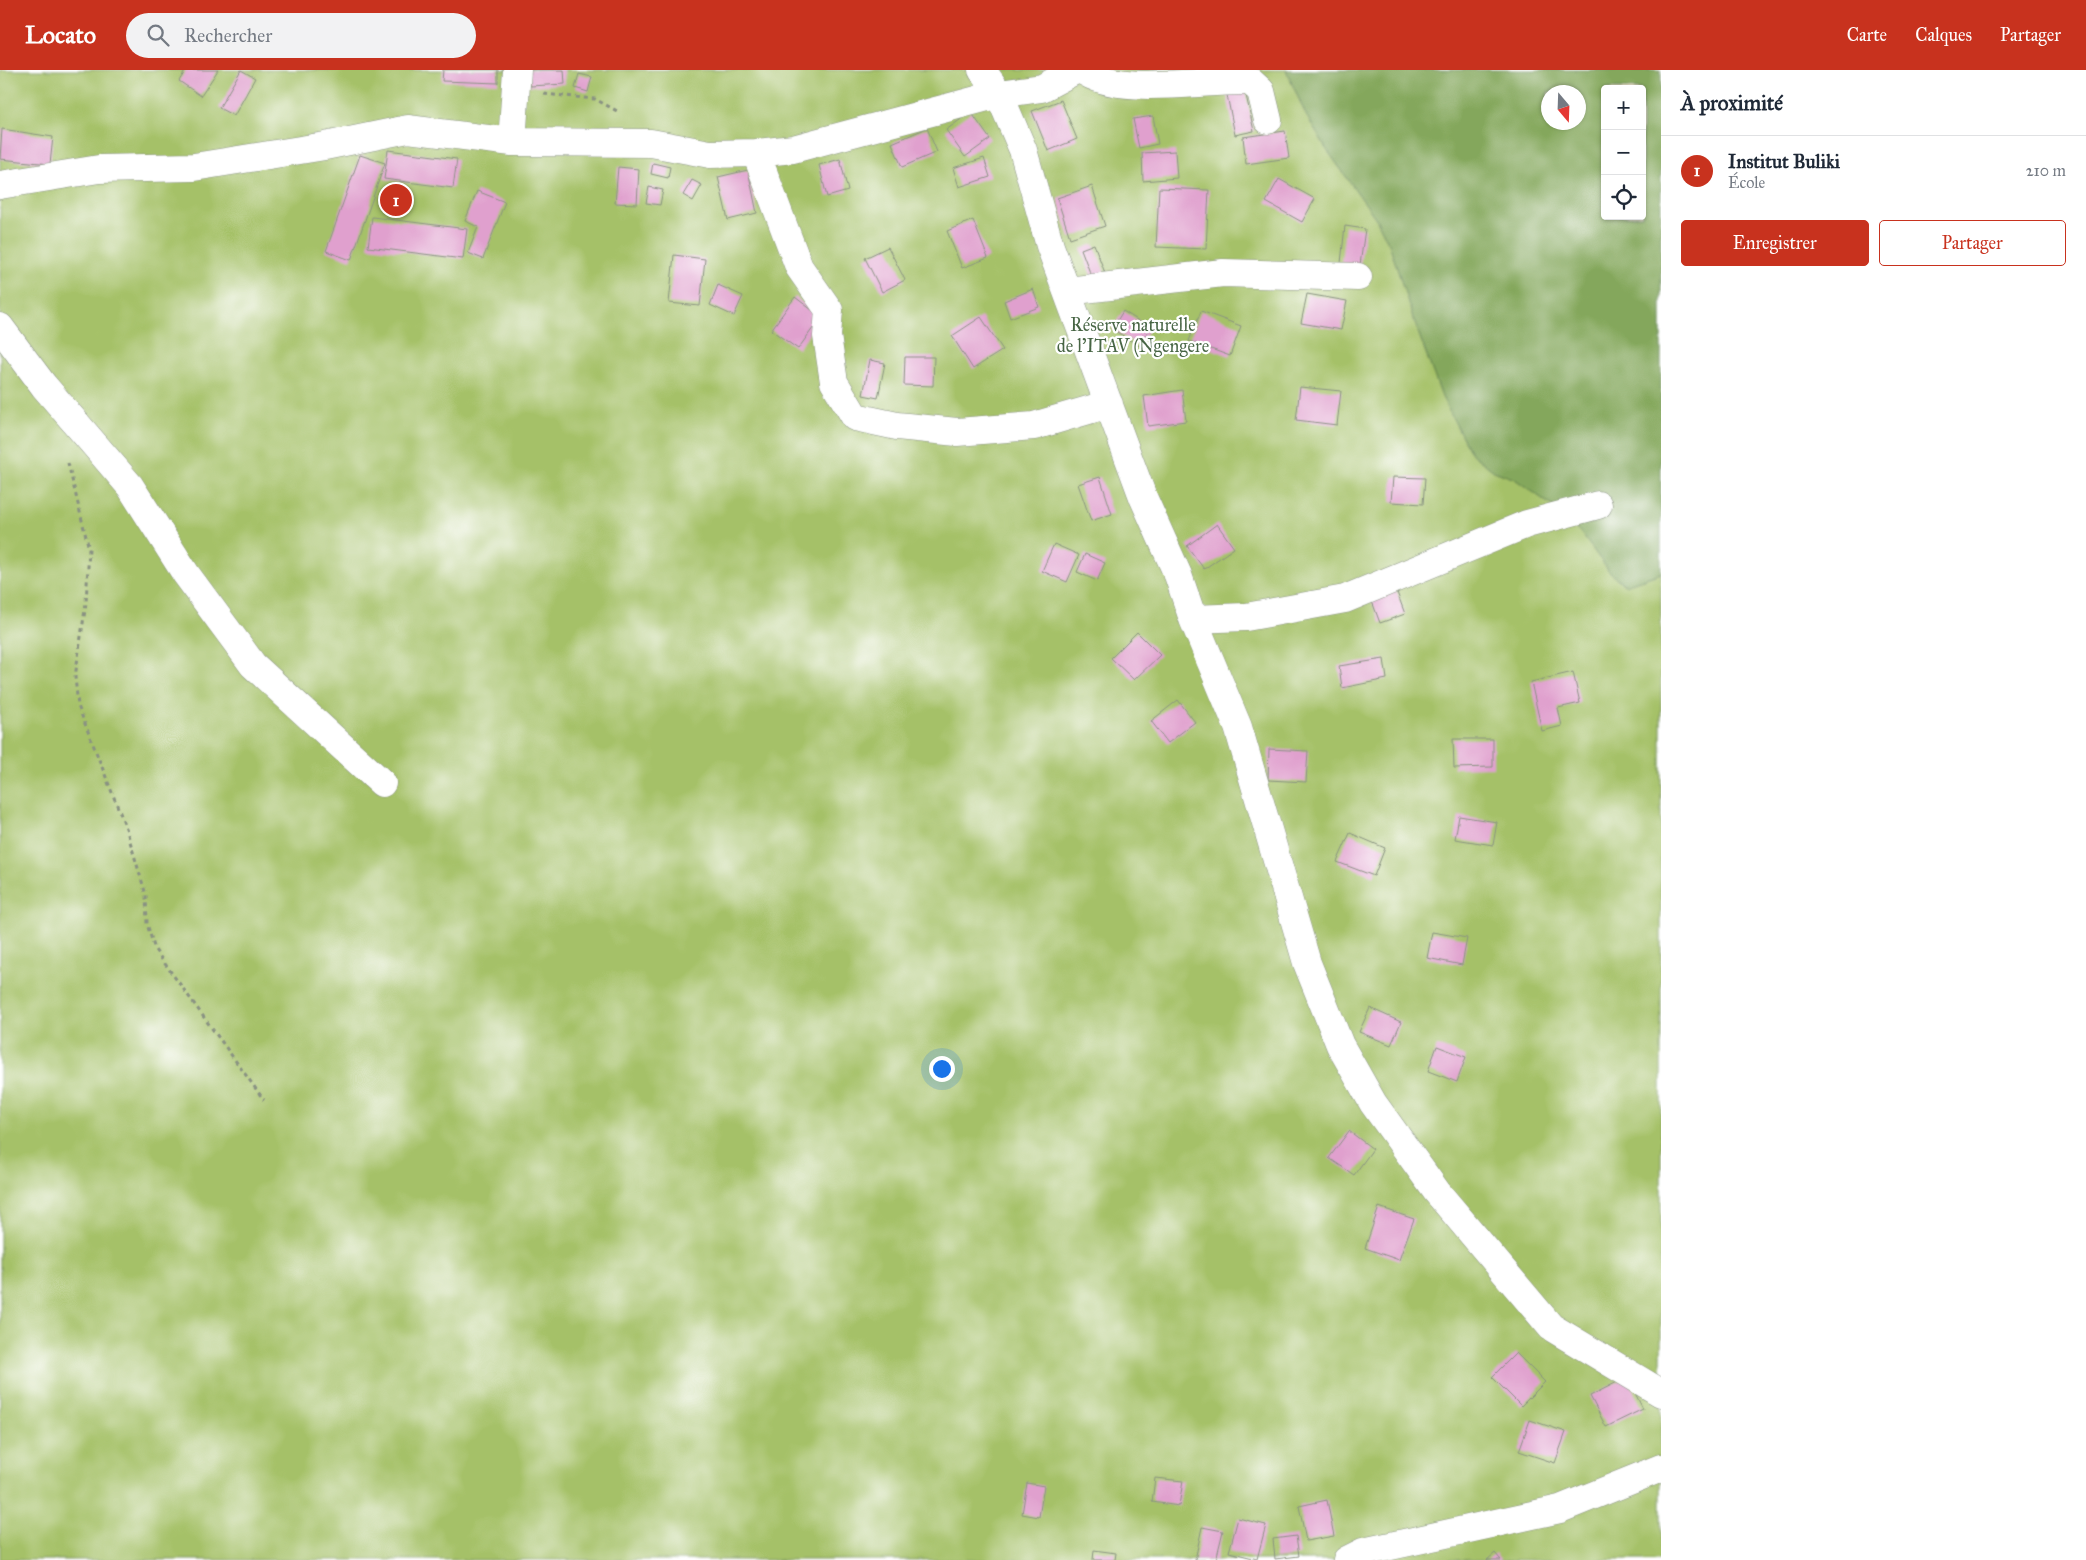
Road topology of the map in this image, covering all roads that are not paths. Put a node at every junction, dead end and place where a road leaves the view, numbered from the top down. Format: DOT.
graph roads {
  1 [pos="982,70"];
  2 [pos="1076,70"];
  3 [pos="1082,70"];
  4 [pos="517,80"];
  5 [pos="1000,94"];
  6 [pos="1268,120"];
  7 [pos="512,142"];
  8 [pos="756,153"];
  9 [pos="0,186"];
  10 [pos="1358,277"];
  11 [pos="1067,291"];
  12 [pos="0,327"];
  13 [pos="1109,404"];
  14 [pos="1598,505"];
  15 [pos="1193,619"];
  16 [pos="382,783"];
  17 [pos="1661,1394"];
  18 [pos="1661,1468"];
  19 [pos="1347,1560"];
  1 -- 5 [label="street"];
  2 -- 5 [label="street"];
  3 -- 6 [label="street"];
  4 -- 7 [label="street"];
  5 -- 8 [label="street"];
  5 -- 11 [label="street"];
  7 -- 8 [label="street"];
  7 -- 9 [label="street"];
  8 -- 13 [label="street"];
  10 -- 11 [label="street"];
  11 -- 13 [label="street"];
  12 -- 16 [label="street"];
  13 -- 15 [label="street"];
  14 -- 15 [label="street"];
  15 -- 17 [label="street"];
  18 -- 19 [label="street"];
}
